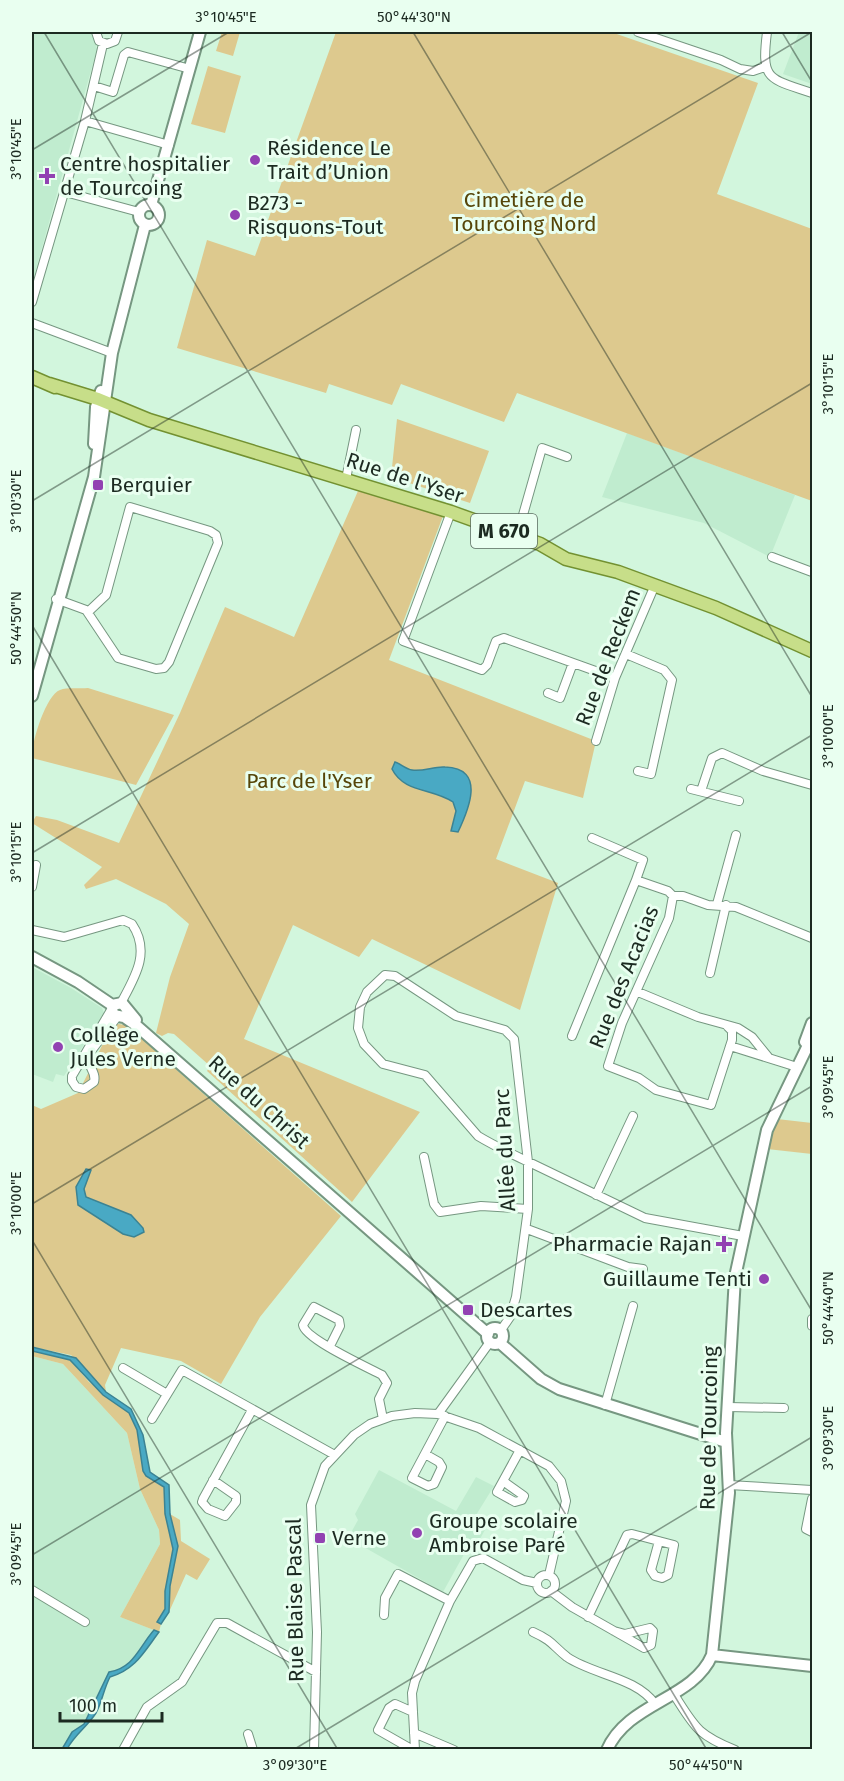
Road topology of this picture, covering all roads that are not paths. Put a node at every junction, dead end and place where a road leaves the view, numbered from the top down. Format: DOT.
graph roads {
  1 [pos="96,32"];
  2 [pos="118,32"];
  3 [pos="200,32"];
  4 [pos="638,32"];
  5 [pos="767,32"];
  6 [pos="103,44"];
  7 [pos="765,68"];
  8 [pos="190,69"];
  9 [pos="94,86"];
  10 [pos="813,93"];
  11 [pos="85,121"];
  12 [pos="169,145"];
  13 [pos="65,192"];
  14 [pos="151,205"];
  15 [pos="139,212"];
  16 [pos="146,225"];
  17 [pos="32,302"];
  18 [pos="32,323"];
  19 [pos="111,358"];
  20 [pos="32,377"];
  21 [pos="102,405"];
  22 [pos="356,430"];
  23 [pos="567,457"];
  24 [pos="346,479"];
  25 [pos="451,512"];
  26 [pos="517,536"];
  27 [pos="772,557"];
  28 [pos="813,572"];
  29 [pos="655,585"];
  30 [pos="58,599"];
  31 [pos="88,612"];
  32 [pos="813,651"];
  33 [pos="626,654"];
  34 [pos="573,663"];
  35 [pos="615,678"];
  36 [pos="32,682"];
  37 [pos="548,693"];
  38 [pos="32,696"];
  39 [pos="596,741"];
  40 [pos="638,771"];
  41 [pos="813,785"];
  42 [pos="691,789"];
  43 [pos="701,791"];
  44 [pos="739,801"];
  45 [pos="736,834"];
  46 [pos="592,838"];
  47 [pos="36,865"];
  48 [pos="636,880"];
  49 [pos="32,887"];
  50 [pos="673,896"];
  51 [pos="717,904"];
  52 [pos="726,904"];
  53 [pos="32,930"];
  54 [pos="813,938"];
  55 [pos="32,957"];
  56 [pos="710,972"];
  57 [pos="638,992"];
  58 [pos="118,1010"];
  59 [pos="813,1023"];
  60 [pos="727,1026"];
  61 [pos="572,1036"];
  62 [pos="813,1037"];
  63 [pos="730,1046"];
  64 [pos="769,1058"];
  65 [pos="797,1067"];
  66 [pos="633,1116"];
  67 [pos="424,1157"];
  68 [pos="528,1162"];
  69 [pos="596,1195"];
  70 [pos="528,1209"];
  71 [pos="527,1229"];
  72 [pos="743,1236"];
  73 [pos="643,1269"];
  74 [pos="633,1306"];
  75 [pos="813,1319"];
  76 [pos="813,1326"];
  77 [pos="501,1330"];
  78 [pos="493,1340"];
  79 [pos="330,1346"];
  80 [pos="123,1368"];
  81 [pos="167,1394"];
  82 [pos="605,1404"];
  83 [pos="728,1407"];
  84 [pos="783,1408"];
  85 [pos="252,1410"];
  86 [pos="442,1415"];
  87 [pos="152,1419"];
  88 [pos="383,1419"];
  89 [pos="726,1442"];
  90 [pos="520,1450"];
  91 [pos="333,1454"];
  92 [pos="425,1454"];
  93 [pos="213,1480"];
  94 [pos="503,1481"];
  95 [pos="729,1485"];
  96 [pos="813,1490"];
  97 [pos="813,1499"];
  98 [pos="813,1532"];
  99 [pos="659,1541"];
  100 [pos="549,1575"];
  101 [pos="537,1583"];
  102 [pos="32,1590"];
  103 [pos="551,1591"];
  104 [pos="450,1601"];
  105 [pos="384,1616"];
  106 [pos="588,1617"];
  107 [pos="85,1622"];
  108 [pos="614,1631"];
  109 [pos="533,1632"];
  110 [pos="712,1655"];
  111 [pos="813,1666"];
  112 [pos="316,1671"];
  113 [pos="674,1693"];
  114 [pos="655,1704"];
  115 [pos="413,1712"];
  116 [pos="414,1732"];
  117 [pos="248,1734"];
  118 [pos="123,1749"];
  119 [pos="253,1749"];
  120 [pos="314,1749"];
  121 [pos="414,1749"];
  122 [pos="454,1749"];
  123 [pos="607,1749"];
  124 [pos="735,1749"];
  1 -- 6 [label="street"];
  2 -- 6 [label="street"];
  3 -- 8 [label="street"];
  4 -- 7 [label="street"];
  5 -- 7 [label="street"];
  6 -- 9 [label="street"];
  7 -- 10 [label="street"];
  8 -- 9 [label="street"];
  8 -- 12 [label="street"];
  9 -- 11 [label="street"];
  11 -- 12 [label="street"];
  11 -- 13 [label="street"];
  12 -- 14 [label="street"];
  13 -- 15 [label="street"];
  13 -- 17 [label="street"];
  14 -- 15 [label="street"];
  14 -- 16 [label="street"];
  15 -- 16 [label="street"];
  16 -- 19 [label="street"];
  18 -- 19 [label="street"];
  19 -- 21 [label="street"];
  20 -- 21 [label="main road, Rue de l'Yser / M 670"];
  21 -- 24 [label="main road, Rue de l'Yser / M 670"];
  21 -- 30 [label="street"];
  22 -- 24 [label="street"];
  23 -- 26 [label="street"];
  24 -- 25 [label="main road, Rue de l'Yser / M 670"];
  25 -- 26 [label="main road, Rue de l'Yser / M 670"];
  25 -- 34 [label="street"];
  26 -- 29 [label="main road, Rue de l'Yser / M 670"];
  27 -- 28 [label="street"];
  29 -- 32 [label="main road, Rue de l'Yser / M 670"];
  29 -- 33 [label="street, Rue de Reckem"];
  30 -- 31 [label="street"];
  30 -- 36 [label="street"];
  30 -- 38 [label="street"];
  31 -- 31 [label="street"];
  33 -- 35 [label="street, Rue de Reckem"];
  33 -- 40 [label="street"];
  34 -- 35 [label="street"];
  34 -- 37 [label="street"];
  35 -- 39 [label="street, Rue de Reckem"];
  41 -- 43 [label="street"];
  42 -- 43 [label="street"];
  43 -- 44 [label="street"];
  45 -- 51 [label="street"];
  46 -- 48 [label="street"];
  47 -- 49 [label="street"];
  48 -- 50 [label="street"];
  48 -- 61 [label="street"];
  50 -- 51 [label="street"];
  50 -- 57 [label="street, Rue des Acacias"];
  51 -- 52 [label="street"];
  52 -- 54 [label="street"];
  52 -- 56 [label="street"];
  53 -- 58 [label="street"];
  55 -- 58 [label="street, Rue du Christ"];
  57 -- 60 [label="street"];
  57 -- 63 [label="street, Rue des Acacias"];
  58 -- 58 [label="street"];
  58 -- 78 [label="street, Rue du Christ"];
  59 -- 65 [label="street, Rue de Tourcoing"];
  60 -- 63 [label="street"];
  60 -- 64 [label="street"];
  62 -- 65 [label="street, Rue de Tourcoing"];
  63 -- 64 [label="street"];
  64 -- 65 [label="street"];
  65 -- 72 [label="street, Rue de Tourcoing"];
  66 -- 69 [label="street"];
  67 -- 70 [label="street"];
  68 -- 68 [label="street, Allée du Parc"];
  68 -- 69 [label="street"];
  68 -- 70 [label="street, Allée du Parc"];
  69 -- 72 [label="street"];
  70 -- 71 [label="street, Allée du Parc"];
  71 -- 73 [label="street"];
  71 -- 77 [label="street, Allée du Parc"];
  72 -- 83 [label="street, Rue de Tourcoing"];
  74 -- 82 [label="street"];
  75 -- 76 [label="street"];
  77 -- 78 [label="street"];
  78 -- 82 [label="street, Rue du Christ"];
  78 -- 86 [label="street"];
  79 -- 79 [label="street"];
  79 -- 88 [label="street"];
  80 -- 81 [label="street"];
  81 -- 85 [label="street"];
  81 -- 87 [label="street"];
  82 -- 89 [label="street, Rue du Christ"];
  83 -- 84 [label="street"];
  83 -- 89 [label="street, Rue de Tourcoing"];
  85 -- 91 [label="street"];
  85 -- 93 [label="street"];
  86 -- 88 [label="street, Rue Blaise Pascal"];
  86 -- 90 [label="street, Rue Blaise Pascal"];
  86 -- 92 [label="street"];
  88 -- 91 [label="street, Rue Blaise Pascal"];
  89 -- 95 [label="street, Rue de Tourcoing"];
  90 -- 94 [label="street"];
  90 -- 100 [label="street, Rue Blaise Pascal"];
  91 -- 112 [label="street, Rue Blaise Pascal"];
  93 -- 93 [label="street"];
  95 -- 96 [label="street"];
  95 -- 110 [label="street, Rue de Tourcoing"];
  97 -- 98 [label="street"];
  99 -- 99 [label="street"];
  99 -- 106 [label="street"];
  100 -- 101 [label="street"];
  100 -- 103 [label="street"];
  101 -- 103 [label="street"];
  101 -- 104 [label="street"];
  102 -- 107 [label="street"];
  103 -- 106 [label="street"];
  104 -- 105 [label="street"];
  104 -- 115 [label="street"];
  106 -- 108 [label="street"];
  108 -- 108 [label="street"];
  109 -- 114 [label="street"];
  110 -- 111 [label="street"];
  110 -- 113 [label="street"];
  112 -- 118 [label="street"];
  112 -- 120 [label="street, Rue Blaise Pascal"];
  113 -- 114 [label="street"];
  113 -- 124 [label="street"];
  114 -- 123 [label="street"];
  115 -- 116 [label="street"];
  115 -- 121 [label="street"];
  116 -- 121 [label="street"];
  116 -- 122 [label="street"];
  117 -- 119 [label="street"];
}
